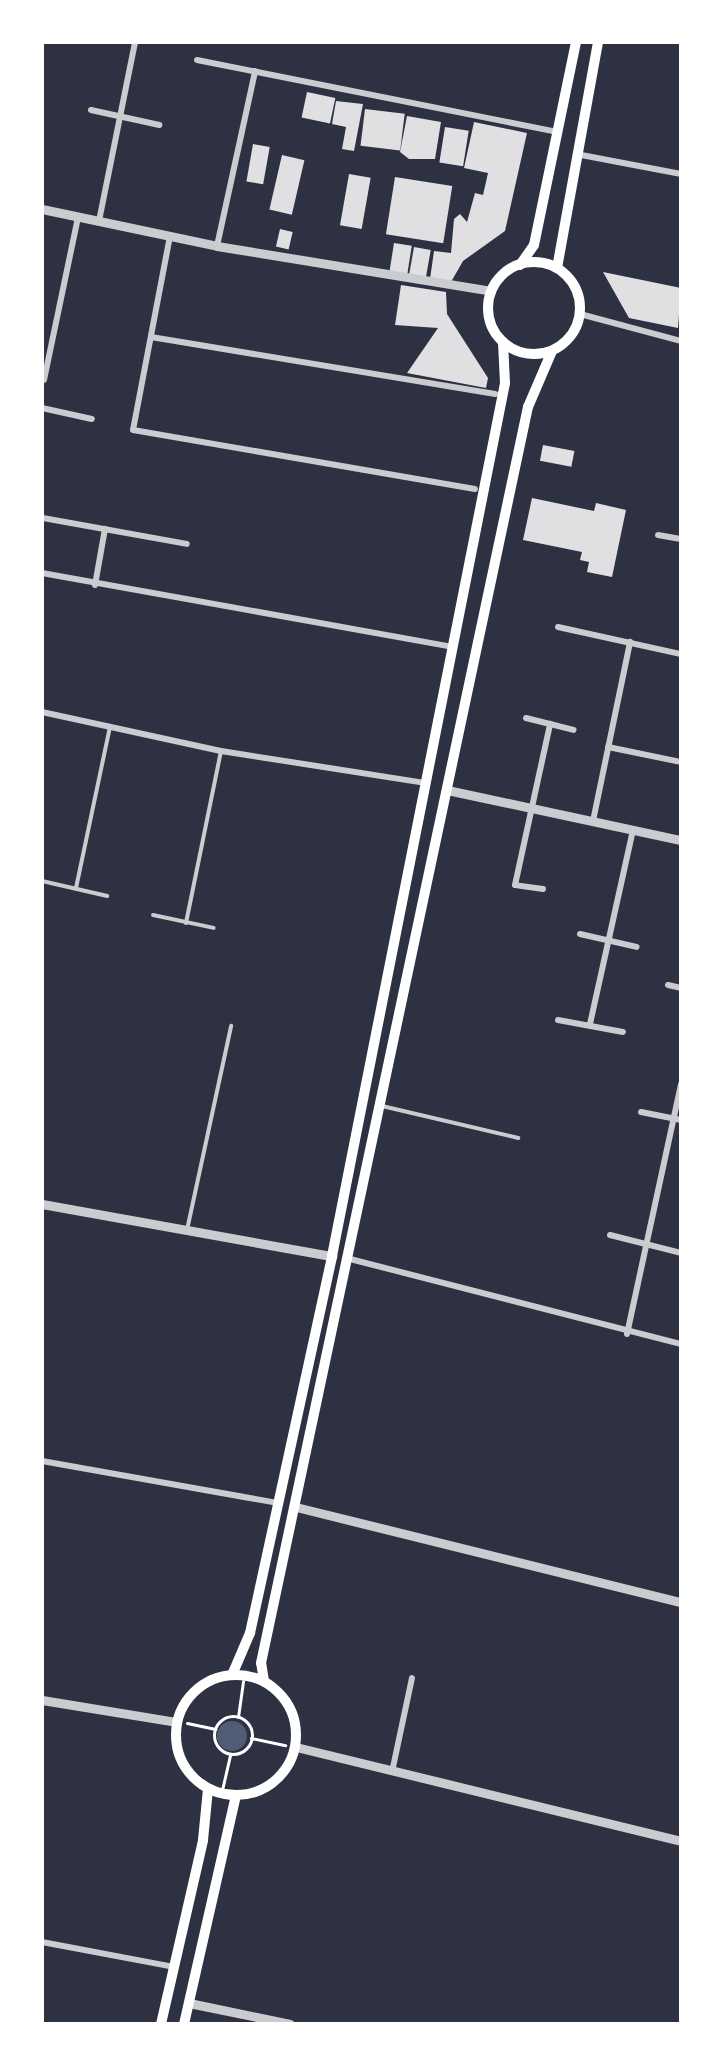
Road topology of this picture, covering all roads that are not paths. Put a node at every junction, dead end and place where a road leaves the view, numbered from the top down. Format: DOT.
graph roads {
  1 [pos="135,42"];
  2 [pos="576,42"];
  3 [pos="598,42"];
  4 [pos="197,60"];
  5 [pos="255,71"];
  6 [pos="91,111"];
  7 [pos="120,117"];
  8 [pos="159,125"];
  9 [pos="557,132"];
  10 [pos="576,154"];
  11 [pos="681,174"];
  12 [pos="42,209"];
  13 [pos="78,217"];
  14 [pos="99,221"];
  15 [pos="170,236"];
  16 [pos="217,246"];
  17 [pos="520,265"];
  18 [pos="557,268"];
  19 [pos="491,291"];
  20 [pos="580,314"];
  21 [pos="151,337"];
  22 [pos="681,341"];
  23 [pos="503,342"];
  24 [pos="552,351"];
  25 [pos="44,380"];
  26 [pos="495,394"];
  27 [pos="42,408"];
  28 [pos="92,419"];
  29 [pos="475,489"];
  30 [pos="43,518"];
  31 [pos="105,529"];
  32 [pos="658,535"];
  33 [pos="681,539"];
  34 [pos="188,544"];
  35 [pos="42,573"];
  36 [pos="95,585"];
  37 [pos="558,627"];
  38 [pos="630,642"];
  39 [pos="452,647"];
  40 [pos="681,654"];
  41 [pos="42,712"];
  42 [pos="526,718"];
  43 [pos="550,724"];
  44 [pos="110,726"];
  45 [pos="574,730"];
  46 [pos="608,747"];
  47 [pos="221,751"];
  48 [pos="681,762"];
  49 [pos="425,783"];
  50 [pos="447,790"];
  51 [pos="532,808"];
  52 [pos="593,821"];
  53 [pos="633,830"];
  54 [pos="681,840"];
  55 [pos="42,880"];
  56 [pos="76,888"];
  57 [pos="543,889"];
  58 [pos="107,896"];
  59 [pos="153,915"];
  60 [pos="186,923"];
  61 [pos="214,928"];
  62 [pos="580,934"];
  63 [pos="608,941"];
  64 [pos="637,947"];
  65 [pos="668,985"];
  66 [pos="681,988"];
  67 [pos="558,1020"];
  68 [pos="590,1024"];
  69 [pos="231,1026"];
  70 [pos="623,1032"];
  71 [pos="681,1084"];
  72 [pos="382,1106"];
  73 [pos="641,1112"];
  74 [pos="673,1119"];
  75 [pos="681,1120"];
  76 [pos="518,1138"];
  77 [pos="42,1204"];
  78 [pos="186,1234"];
  79 [pos="610,1235"];
  80 [pos="646,1244"];
  81 [pos="681,1253"];
  82 [pos="332,1256"];
  83 [pos="350,1259"];
  84 [pos="627,1334"];
  85 [pos="681,1344"];
  86 [pos="42,1461"];
  87 [pos="277,1503"];
  88 [pos="296,1507"];
  89 [pos="681,1602"];
  90 [pos="232,1675"];
  91 [pos="412,1678"];
  92 [pos="264,1681"];
  93 [pos="42,1700"];
  94 [pos="177,1722"];
  95 [pos="296,1747"];
  96 [pos="392,1772"];
  97 [pos="208,1788"];
  98 [pos="236,1796"];
  99 [pos="681,1840"];
  100 [pos="42,1942"];
  101 [pos="174,1967"];
  102 [pos="189,2003"];
  103 [pos="161,2024"];
  104 [pos="184,2024"];
  105 [pos="290,2024"];
  1 -- 7 [label="street"];
  2 -- 9 [label="main road"];
  3 -- 10 [label="main road"];
  4 -- 5 [label="street"];
  5 -- 9 [label="street"];
  5 -- 16 [label="street"];
  6 -- 7 [label="street"];
  7 -- 8 [label="street"];
  7 -- 14 [label="street"];
  9 -- 17 [label="main road"];
  10 -- 11 [label="street"];
  10 -- 18 [label="main road"];
  12 -- 13 [label="street"];
  13 -- 14 [label="street"];
  13 -- 25 [label="street"];
  14 -- 15 [label="street"];
  15 -- 16 [label="street"];
  15 -- 21 [label="street"];
  16 -- 19 [label="street"];
  17 -- 18 [label="main road"];
  17 -- 19 [label="main road"];
  18 -- 20 [label="main road"];
  19 -- 23 [label="main road"];
  20 -- 22 [label="street"];
  20 -- 24 [label="main road"];
  21 -- 26 [label="street"];
  21 -- 29 [label="street"];
  23 -- 24 [label="main road"];
  23 -- 39 [label="main road"];
  24 -- 50 [label="main road"];
  27 -- 28 [label="street"];
  30 -- 31 [label="street"];
  31 -- 34 [label="street"];
  31 -- 36 [label="street"];
  32 -- 33 [label="street"];
  35 -- 36 [label="street"];
  36 -- 39 [label="street"];
  37 -- 38 [label="street"];
  38 -- 40 [label="street"];
  38 -- 46 [label="street"];
  39 -- 49 [label="main road"];
  41 -- 44 [label="street"];
  42 -- 43 [label="street"];
  43 -- 45 [label="street"];
  43 -- 51 [label="street"];
  44 -- 47 [label="street"];
  44 -- 56 [label="lane"];
  46 -- 48 [label="street"];
  46 -- 52 [label="street"];
  47 -- 49 [label="street"];
  47 -- 60 [label="lane"];
  49 -- 82 [label="main road"];
  50 -- 51 [label="street"];
  50 -- 72 [label="main road"];
  51 -- 52 [label="street"];
  51 -- 57 [label="street"];
  52 -- 53 [label="street"];
  53 -- 54 [label="street"];
  53 -- 63 [label="street"];
  55 -- 56 [label="lane"];
  56 -- 58 [label="lane"];
  59 -- 60 [label="lane"];
  60 -- 61 [label="lane"];
  62 -- 63 [label="street"];
  63 -- 64 [label="street"];
  63 -- 68 [label="street"];
  65 -- 66 [label="street"];
  67 -- 68 [label="street"];
  68 -- 70 [label="street"];
  69 -- 78 [label="lane"];
  71 -- 74 [label="street"];
  72 -- 76 [label="lane"];
  72 -- 83 [label="main road"];
  73 -- 74 [label="street"];
  74 -- 75 [label="street"];
  74 -- 80 [label="street"];
  77 -- 78 [label="street"];
  78 -- 82 [label="street"];
  79 -- 80 [label="street"];
  80 -- 81 [label="street"];
  80 -- 84 [label="street"];
  82 -- 87 [label="main road"];
  83 -- 84 [label="street"];
  83 -- 88 [label="main road"];
  84 -- 85 [label="street"];
  86 -- 87 [label="street"];
  87 -- 90 [label="main road"];
  88 -- 89 [label="street"];
  88 -- 92 [label="main road"];
  90 -- 92 [label="main road"];
  90 -- 94 [label="main road"];
  91 -- 96 [label="street"];
  92 -- 95 [label="main road"];
  93 -- 94 [label="street"];
  94 -- 97 [label="main road"];
  95 -- 96 [label="street"];
  95 -- 98 [label="main road"];
  96 -- 99 [label="street"];
  97 -- 98 [label="main road"];
  97 -- 101 [label="main road"];
  98 -- 102 [label="main road"];
  100 -- 101 [label="street"];
  101 -- 103 [label="main road"];
  102 -- 104 [label="main road"];
  102 -- 105 [label="street"];
}
